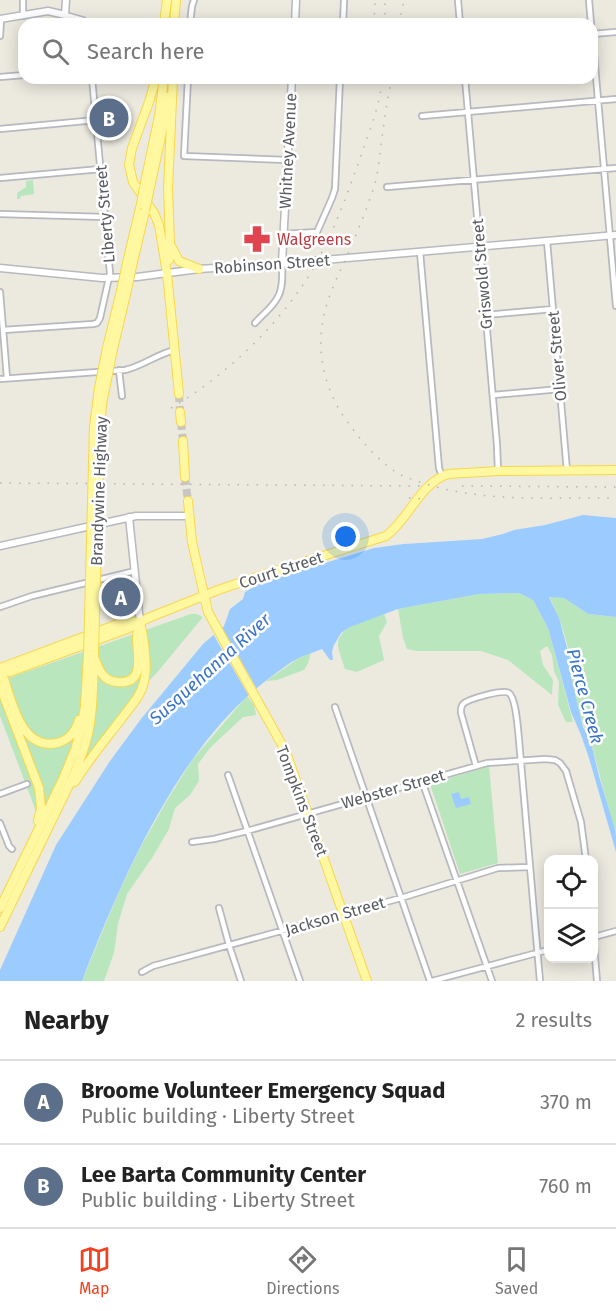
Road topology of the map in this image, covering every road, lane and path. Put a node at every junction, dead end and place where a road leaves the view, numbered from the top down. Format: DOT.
graph roads {
  1 [pos="23,0"];
  2 [pos="66,0"];
  3 [pos="167,0"];
  4 [pos="176,0"];
  5 [pos="194,0"];
  6 [pos="296,0"];
  7 [pos="344,0"];
  8 [pos="458,0"];
  9 [pos="589,0"];
  10 [pos="65,15"];
  11 [pos="23,16"];
  12 [pos="76,18"];
  13 [pos="166,18"];
  14 [pos="174,18"];
  15 [pos="190,18"];
  16 [pos="295,18"];
  17 [pos="343,18"];
  18 [pos="460,18"];
  19 [pos="590,18"];
  20 [pos="0,19"];
  21 [pos="616,32"];
  22 [pos="598,33"];
  23 [pos="0,36"];
  24 [pos="18,76"];
  25 [pos="0,77"];
  26 [pos="93,84"];
  27 [pos="154,84"];
  28 [pos="163,84"];
  29 [pos="170,84"];
  30 [pos="171,84"];
  31 [pos="188,84"];
  32 [pos="292,84"];
  33 [pos="340,84"];
  34 [pos="466,84"];
  35 [pos="596,84"];
  36 [pos="616,99"];
  37 [pos="598,101"];
  38 [pos="468,112"];
  39 [pos="422,116"];
  40 [pos="96,120"];
  41 [pos="0,129"];
  42 [pos="288,160"];
  43 [pos="616,168"];
  44 [pos="101,169"];
  45 [pos="604,169"];
  46 [pos="0,178"];
  47 [pos="474,180"];
  48 [pos="387,187"];
  49 [pos="147,190"];
  50 [pos="0,214"];
  51 [pos="105,217"];
  52 [pos="284,234"];
  53 [pos="613,235"];
  54 [pos="547,241"];
  55 [pos="170,244"];
  56 [pos="480,247"];
  57 [pos="420,252"];
  58 [pos="282,263"];
  59 [pos="0,268"];
  60 [pos="199,269"];
  61 [pos="167,273"];
  62 [pos="110,278"];
  63 [pos="0,292"];
  64 [pos="616,306"];
  65 [pos="553,309"];
  66 [pos="486,315"];
  67 [pos="1,321"];
  68 [pos="255,323"];
  69 [pos="3,330"];
  70 [pos="175,350"];
  71 [pos="119,370"];
  72 [pos="7,378"];
  73 [pos="0,379"];
  74 [pos="560,389"];
  75 [pos="178,394"];
  76 [pos="493,395"];
  77 [pos="122,396"];
  78 [pos="180,412"];
  79 [pos="181,422"];
  80 [pos="183,441"];
  81 [pos="616,470"];
  82 [pos="498,471"];
  83 [pos="567,471"];
  84 [pos="442,476"];
  85 [pos="186,477"];
  86 [pos="188,501"];
  87 [pos="189,516"];
  88 [pos="129,518"];
  89 [pos="0,546"];
  90 [pos="135,571"];
  91 [pos="204,596"];
  92 [pos="0,607"];
  93 [pos="140,622"];
  94 [pos="91,654"];
  95 [pos="0,670"];
  96 [pos="87,683"];
  97 [pos="0,686"];
  98 [pos="335,707"];
  99 [pos="520,761"];
  100 [pos="476,766"];
  101 [pos="228,775"];
  102 [pos="422,781"];
  103 [pos="27,784"];
  104 [pos="0,794"];
  105 [pos="366,796"];
  106 [pos="308,813"];
  107 [pos="51,822"];
  108 [pos="0,823"];
  109 [pos="248,831"];
  110 [pos="192,842"];
  111 [pos="12,849"];
  112 [pos="27,852"];
  113 [pos="585,855"];
  114 [pos="530,867"];
  115 [pos="458,881"];
  116 [pos="401,897"];
  117 [pos="0,906"];
  118 [pos="219,908"];
  119 [pos="343,913"];
  120 [pos="0,927"];
  121 [pos="283,930"];
  122 [pos="616,931"];
  123 [pos="598,937"];
  124 [pos="229,945"];
  125 [pos="544,951"];
  126 [pos="538,953"];
  127 [pos="596,963"];
  128 [pos="487,966"];
  129 [pos="142,972"];
  130 [pos="241,981"];
  131 [pos="300,981"];
  132 [pos="367,981"];
  133 [pos="431,981"];
  134 [pos="492,981"];
  135 [pos="540,981"];
  136 [pos="597,981"];
  1 -- 11 [label="street"];
  2 -- 10 [label="street"];
  3 -- 13 [label="main road"];
  4 -- 14 [label="main road"];
  5 -- 15 [label="street"];
  6 -- 16 [label="street"];
  7 -- 17 [label="street"];
  8 -- 18 [label="street"];
  9 -- 19 [label="street"];
  10 -- 11 [label="street"];
  10 -- 12 [label="street"];
  11 -- 20 [label="street"];
  20 -- 23 [label="street"];
  21 -- 22 [label="street"];
  24 -- 25 [label="street"];
  26 -- 40 [label="street, Liberty Street"];
  27 -- 61 [label="main road"];
  28 -- 49 [label="main road, Brandywine Highway"];
  29 -- 49 [label="main road, Brandywine Highway"];
  30 -- 55 [label="main road"];
  31 -- 42 [label="street"];
  32 -- 42 [label="street, Whitney Avenue"];
  33 -- 52 [label="street"];
  34 -- 38 [label="street, Griswold Street"];
  35 -- 37 [label="street"];
  36 -- 37 [label="street"];
  37 -- 38 [label="street"];
  37 -- 45 [label="street"];
  38 -- 39 [label="street"];
  38 -- 47 [label="street, Griswold Street"];
  40 -- 41 [label="street"];
  40 -- 44 [label="street, Liberty Street"];
  42 -- 52 [label="street, Whitney Avenue"];
  43 -- 45 [label="street"];
  44 -- 46 [label="street"];
  44 -- 51 [label="street, Liberty Street"];
  45 -- 47 [label="street"];
  45 -- 53 [label="street"];
  47 -- 48 [label="street"];
  47 -- 56 [label="street, Griswold Street"];
  49 -- 94 [label="main road, Brandywine Highway, bridge"];
  50 -- 51 [label="street"];
  51 -- 62 [label="street, Liberty Street"];
  52 -- 58 [label="street, Whitney Avenue"];
  53 -- 54 [label="street, Robinson Street"];
  53 -- 64 [label="street"];
  54 -- 56 [label="street, Robinson Street"];
  54 -- 65 [label="street, Oliver Street"];
  55 -- 60 [label="main road"];
  55 -- 61 [label="main road"];
  56 -- 57 [label="street, Robinson Street"];
  56 -- 66 [label="street, Griswold Street"];
  57 -- 58 [label="street, Robinson Street"];
  57 -- 84 [label="street"];
  58 -- 60 [label="street, Robinson Street"];
  58 -- 68 [label="street, Whitney Avenue"];
  59 -- 62 [label="street, Robinson Street"];
  60 -- 61 [label="street, Robinson Street"];
  61 -- 62 [label="street, Robinson Street"];
  61 -- 70 [label="main road"];
  62 -- 69 [label="street, Liberty Street"];
  63 -- 67 [label="street"];
  65 -- 66 [label="street"];
  65 -- 74 [label="street, Oliver Street"];
  66 -- 76 [label="street, Griswold Street"];
  67 -- 69 [label="street"];
  69 -- 72 [label="street"];
  70 -- 71 [label="street"];
  70 -- 75 [label="main road"];
  71 -- 72 [label="street"];
  71 -- 77 [label="street"];
  72 -- 73 [label="street"];
  74 -- 76 [label="street"];
  74 -- 83 [label="street, Oliver Street"];
  76 -- 82 [label="street, Griswold Street"];
  78 -- 79 [label="main road"];
  80 -- 85 [label="main road"];
  81 -- 83 [label="main road"];
  82 -- 83 [label="main road"];
  82 -- 84 [label="main road"];
  84 -- 91 [label="main road, Court Street"];
  86 -- 87 [label="main road, Tompkins Street"];
  87 -- 88 [label="street"];
  87 -- 91 [label="main road, Tompkins Street"];
  88 -- 89 [label="street"];
  88 -- 90 [label="street"];
  90 -- 92 [label="street"];
  90 -- 93 [label="street"];
  91 -- 93 [label="main road, Court Street"];
  91 -- 106 [label="main road, Tompkins Street"];
  93 -- 94 [label="main road"];
  93 -- 95 [label="main road, Court Street"];
  93 -- 107 [label="main road"];
  94 -- 96 [label="main road, Brandywine Highway"];
  94 -- 107 [label="main road, Brandywine Highway"];
  95 -- 96 [label="main road"];
  96 -- 112 [label="main road, Brandywine Highway"];
  97 -- 112 [label="main road"];
  98 -- 105 [label="street"];
  99 -- 100 [label="street, Webster Street"];
  99 -- 100 [label="street"];
  99 -- 113 [label="street, Webster Street"];
  99 -- 114 [label="street"];
  100 -- 102 [label="street, Webster Street"];
  101 -- 109 [label="street"];
  102 -- 105 [label="street, Webster Street"];
  102 -- 115 [label="street"];
  103 -- 104 [label="street"];
  105 -- 106 [label="street, Webster Street"];
  105 -- 116 [label="street"];
  106 -- 109 [label="street, Webster Street"];
  106 -- 119 [label="main road, Tompkins Street"];
  107 -- 120 [label="main road, Brandywine Highway"];
  108 -- 111 [label="street"];
  109 -- 110 [label="street, Webster Street"];
  109 -- 121 [label="street"];
  112 -- 117 [label="main road, Brandywine Highway"];
  114 -- 115 [label="street, Jackson Street"];
  114 -- 126 [label="street"];
  115 -- 116 [label="street, Jackson Street"];
  115 -- 128 [label="street"];
  116 -- 119 [label="street, Jackson Street"];
  116 -- 133 [label="street"];
  118 -- 124 [label="street"];
  119 -- 121 [label="street, Jackson Street"];
  119 -- 132 [label="main road, Tompkins Street"];
  121 -- 124 [label="street, Jackson Street"];
  121 -- 131 [label="street"];
  122 -- 123 [label="street"];
  124 -- 129 [label="street, Jackson Street"];
  124 -- 130 [label="street"];
  125 -- 126 [label="street"];
  126 -- 128 [label="street"];
  126 -- 135 [label="street"];
  127 -- 136 [label="street"];
  128 -- 133 [label="street"];
  128 -- 134 [label="street"];
}
